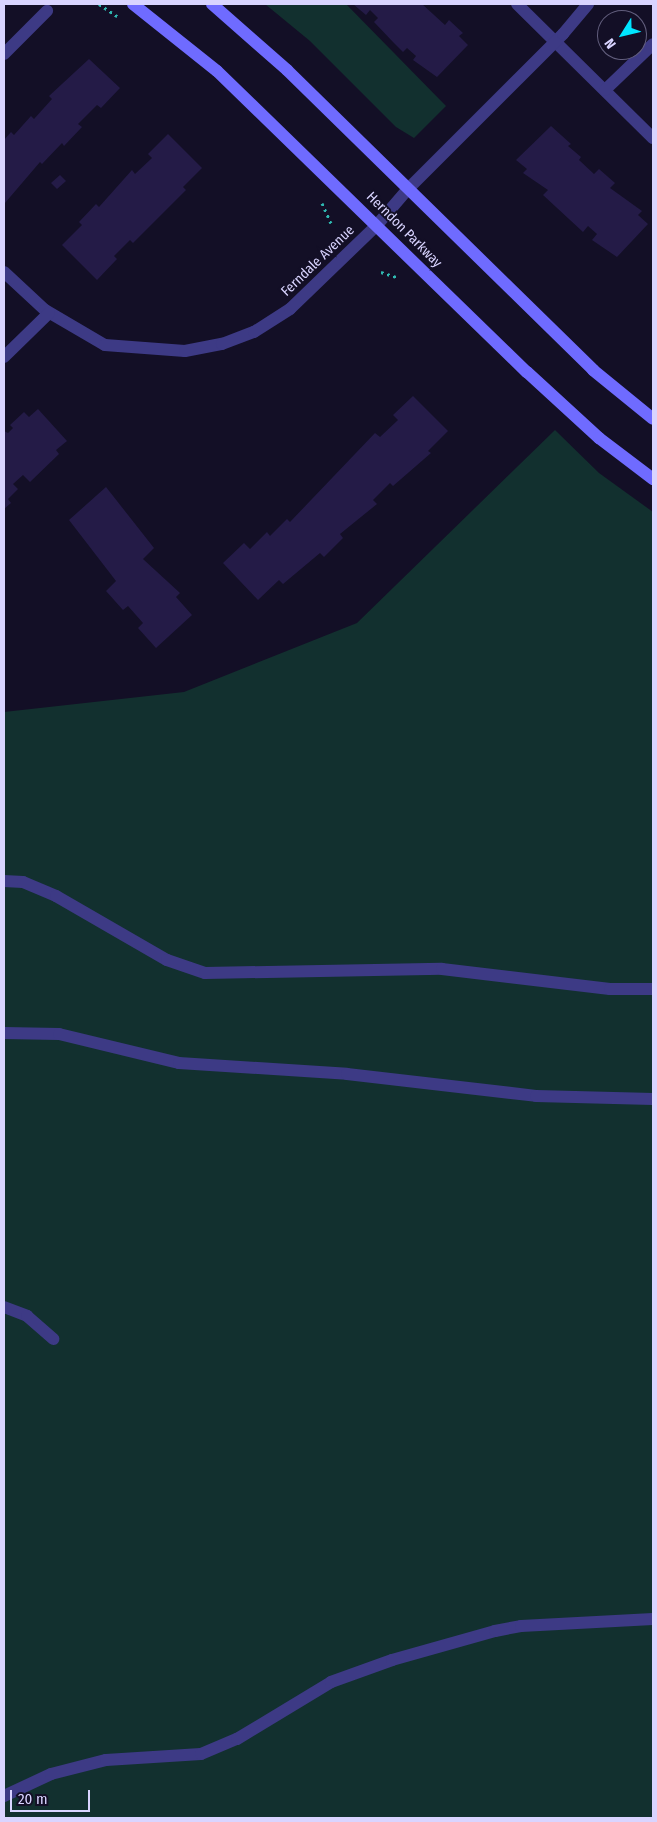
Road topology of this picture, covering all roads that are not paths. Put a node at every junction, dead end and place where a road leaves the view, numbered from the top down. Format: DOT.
graph roads {
  1 [pos="133,4"];
  2 [pos="212,4"];
  3 [pos="517,4"];
  4 [pos="588,4"];
  5 [pos="47,11"];
  6 [pos="556,42"];
  7 [pos="653,44"];
  8 [pos="4,54"];
  9 [pos="605,90"];
  10 [pos="653,138"];
  11 [pos="407,190"];
  12 [pos="377,225"];
  13 [pos="4,272"];
  14 [pos="49,313"];
  15 [pos="4,357"];
  16 [pos="653,419"];
  17 [pos="653,478"];
  18 [pos="4,880"];
  19 [pos="653,989"];
  20 [pos="4,1033"];
  21 [pos="653,1099"];
  22 [pos="4,1307"];
  23 [pos="53,1339"];
  24 [pos="653,1619"];
  25 [pos="4,1796"];
  1 -- 12 [label="main road, Herndon Parkway"];
  2 -- 11 [label="main road"];
  3 -- 6 [label="street"];
  4 -- 6 [label="street, Ferndale Avenue"];
  5 -- 8 [label="street"];
  6 -- 9 [label="street"];
  6 -- 11 [label="street, Ferndale Avenue"];
  7 -- 9 [label="street"];
  9 -- 10 [label="street"];
  11 -- 12 [label="street, Ferndale Avenue"];
  11 -- 16 [label="main road"];
  12 -- 14 [label="street, Ferndale Avenue"];
  12 -- 17 [label="main road, Herndon Parkway"];
  13 -- 14 [label="street, Ferndale Avenue"];
  14 -- 15 [label="street"];
  18 -- 19 [label="street"];
  20 -- 21 [label="street"];
  22 -- 23 [label="street"];
  24 -- 25 [label="street"];
}
